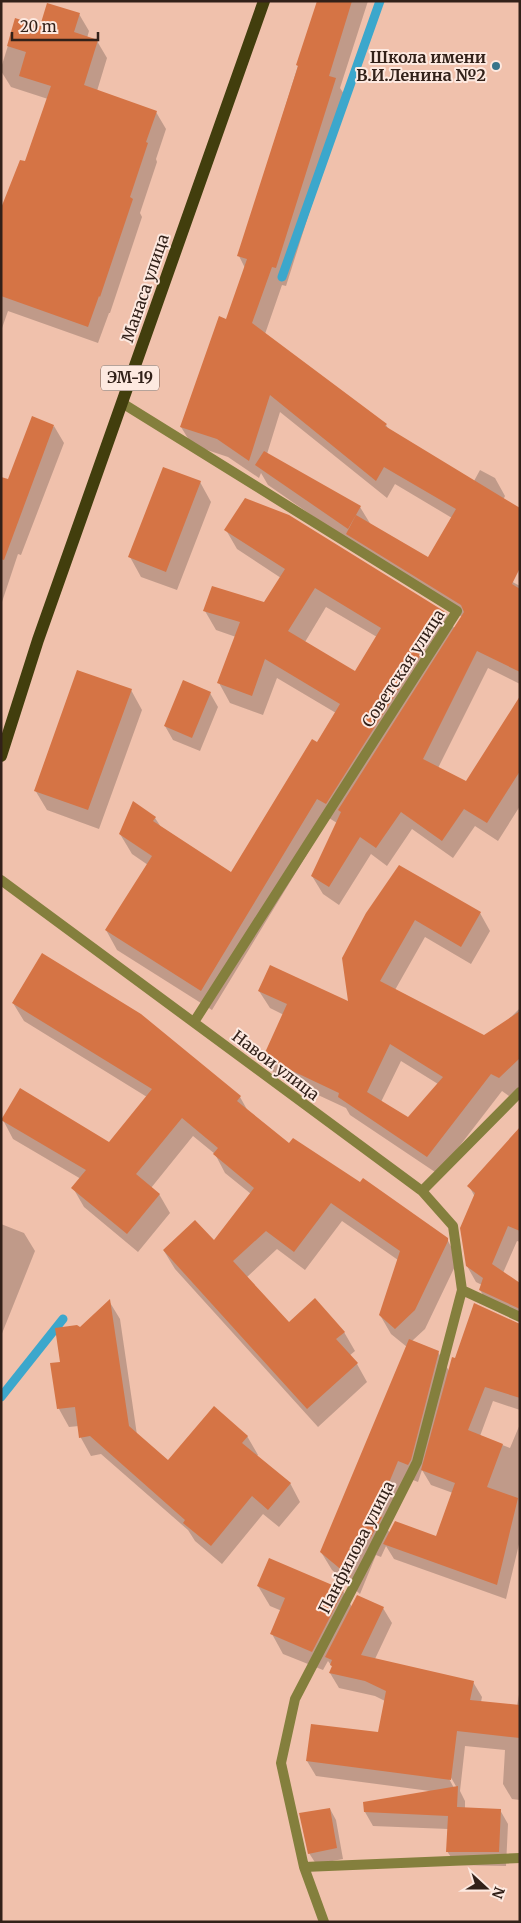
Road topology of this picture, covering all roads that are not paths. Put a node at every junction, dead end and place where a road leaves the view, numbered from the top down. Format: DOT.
graph roads {
  1 [pos="264,1"];
  2 [pos="122,403"];
  3 [pos="1,756"];
  4 [pos="1,880"];
  5 [pos="194,1022"];
  6 [pos="520,1092"];
  7 [pos="422,1191"];
  8 [pos="462,1290"];
  9 [pos="520,1318"];
  10 [pos="520,1858"];
  11 [pos="304,1867"];
  12 [pos="324,1922"];
  1 -- 2 [label="main road, Манаса улица / ЭМ-19"];
  2 -- 3 [label="main road, Манаса улица / ЭМ-19"];
  2 -- 5 [label="street, Советская улица"];
  4 -- 5 [label="street, Навои улица"];
  5 -- 7 [label="street, Навои улица"];
  6 -- 7 [label="street"];
  7 -- 8 [label="street, Панфилова улица"];
  8 -- 9 [label="street"];
  8 -- 11 [label="street, Панфилова улица"];
  10 -- 11 [label="street"];
  11 -- 12 [label="street, Панфилова улица"];
}
